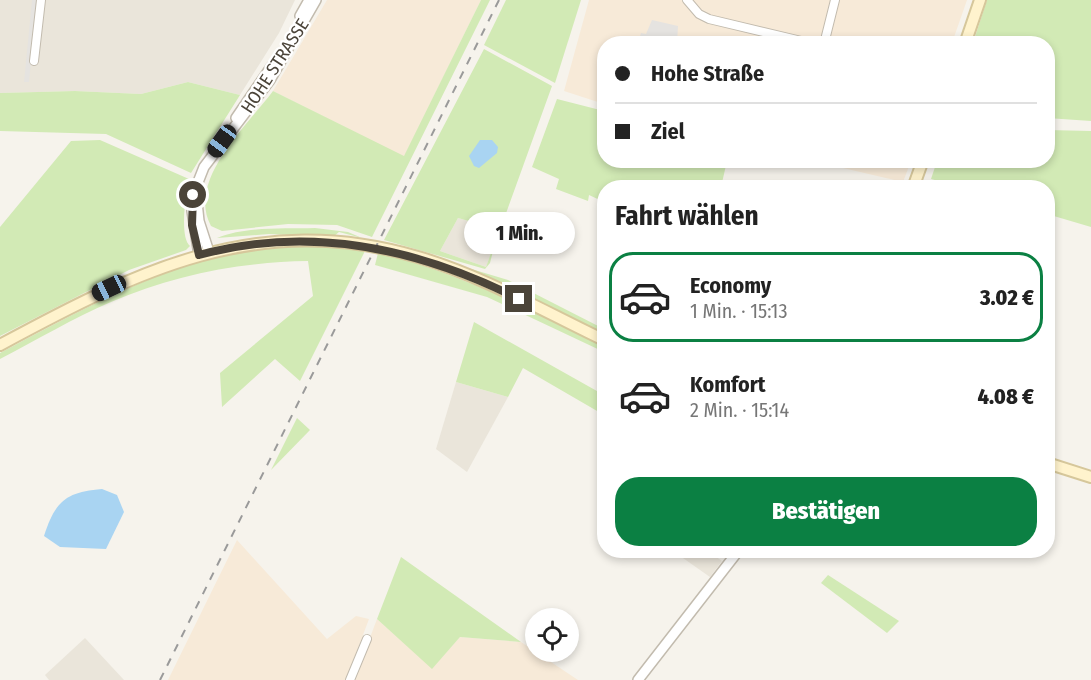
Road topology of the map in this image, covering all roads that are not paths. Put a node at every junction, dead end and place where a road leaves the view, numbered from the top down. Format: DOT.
graph roads {
  1 [pos="41,0"];
  2 [pos="309,0"];
  3 [pos="316,0"];
  4 [pos="687,0"];
  5 [pos="835,0"];
  6 [pos="980,0"];
  7 [pos="780,36"];
  8 [pos="827,36"];
  9 [pos="968,36"];
  10 [pos="34,61"];
  11 [pos="267,78"];
  12 [pos="204,253"];
  13 [pos="597,337"];
  14 [pos="0,345"];
  15 [pos="1055,466"];
  16 [pos="1091,477"];
  17 [pos="733,558"];
  18 [pos="367,639"];
  19 [pos="350,680"];
  20 [pos="638,680"];
  1 -- 10 [label="street"];
  2 -- 11 [label="street, HOHE STRASSE"];
  3 -- 11 [label="street, HOHE STRASSE"];
  4 -- 7 [label="street"];
  5 -- 8 [label="street"];
  6 -- 9 [label="main road"];
  11 -- 12 [label="street, HOHE STRASSE"];
  12 -- 13 [label="main road"];
  12 -- 14 [label="main road"];
  15 -- 16 [label="main road"];
  17 -- 20 [label="street"];
  18 -- 19 [label="street"];
}
